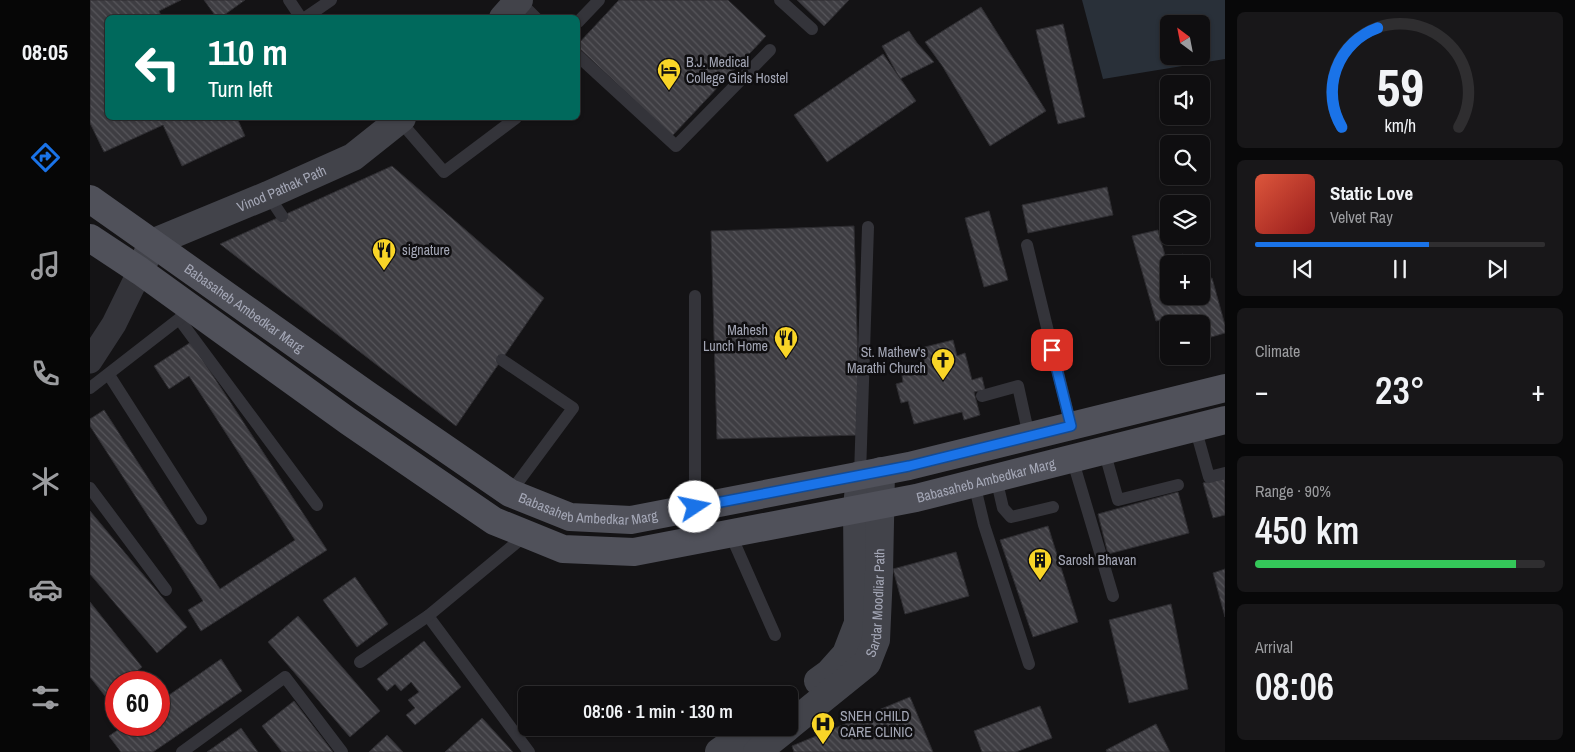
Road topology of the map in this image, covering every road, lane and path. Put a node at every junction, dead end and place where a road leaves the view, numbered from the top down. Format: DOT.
graph roads {
  1 [pos="289,0"];
  2 [pos="331,0"];
  3 [pos="519,0"];
  4 [pos="599,0"];
  5 [pos="780,0"];
  6 [pos="299,15"];
  7 [pos="309,15"];
  8 [pos="506,15"];
  9 [pos="533,15"];
  10 [pos="580,20"];
  11 [pos="812,29"];
  12 [pos="770,50"];
  13 [pos="580,58"];
  14 [pos="399,120"];
  15 [pos="401,120"];
  16 [pos="513,120"];
  17 [pos="90,199"];
  18 [pos="868,227"];
  19 [pos="90,238"];
  20 [pos="152,243"];
  21 [pos="1027,245"];
  22 [pos="140,272"];
  23 [pos="695,296"];
  24 [pos="184,313"];
  25 [pos="502,360"];
  26 [pos="99,368"];
  27 [pos="90,388"];
  28 [pos="1225,388"];
  29 [pos="982,396"];
  30 [pos="1225,420"];
  31 [pos="1071,426"];
  32 [pos="1196,427"];
  33 [pos="1029,436"];
  34 [pos="1104,450"];
  35 [pos="1072,458"];
  36 [pos="870,473"];
  37 [pos="1225,473"];
  38 [pos="985,481"];
  39 [pos="1178,485"];
  40 [pos="90,488"];
  41 [pos="510,492"];
  42 [pos="317,506"];
  43 [pos="868,506"];
  44 [pos="695,507"];
  45 [pos="1054,507"];
  46 [pos="201,519"];
  47 [pos="730,533"];
  48 [pos="527,534"];
  49 [pos="166,590"];
  50 [pos="1113,596"];
  51 [pos="428,616"];
  52 [pos="775,635"];
  53 [pos="360,662"];
  54 [pos="1029,664"];
  55 [pos="798,695"];
  56 [pos="798,719"];
  57 [pos="769,736"];
  58 [pos="755,743"];
  59 [pos="182,752"];
  60 [pos="342,752"];
  61 [pos="529,752"];
  62 [pos="719,752"];
  1 -- 6 [label="lane"];
  2 -- 7 [label="lane"];
  3 -- 8 [label="main road"];
  3 -- 9 [label="lane"];
  4 -- 10 [label="lane"];
  5 -- 11 [label="lane"];
  12 -- 13 [label="lane"];
  14 -- 20 [label="main road, Vinod Pathak Path"];
  15 -- 16 [label="lane"];
  17 -- 20 [label="main road, Babasaheb Ambedkar Marg"];
  18 -- 36 [label="lane"];
  19 -- 22 [label="main road, Babasaheb Ambedkar Marg"];
  20 -- 22 [label="main road"];
  20 -- 41 [label="main road, Babasaheb Ambedkar Marg"];
  21 -- 31 [label="lane"];
  22 -- 24 [label="main road, Babasaheb Ambedkar Marg"];
  22 -- 26 [label="street"];
  23 -- 44 [label="lane"];
  24 -- 26 [label="lane"];
  24 -- 42 [label="lane"];
  24 -- 48 [label="main road, Babasaheb Ambedkar Marg"];
  25 -- 41 [label="lane"];
  26 -- 27 [label="lane"];
  26 -- 46 [label="lane"];
  28 -- 31 [label="main road, Babasaheb Ambedkar Marg"];
  29 -- 33 [label="lane"];
  30 -- 32 [label="main road, Babasaheb Ambedkar Marg"];
  31 -- 33 [label="main road, Babasaheb Ambedkar Marg"];
  32 -- 34 [label="main road, Babasaheb Ambedkar Marg"];
  32 -- 37 [label="lane"];
  33 -- 36 [label="main road, Babasaheb Ambedkar Marg"];
  34 -- 35 [label="main road, Babasaheb Ambedkar Marg"];
  34 -- 39 [label="lane"];
  35 -- 38 [label="main road, Babasaheb Ambedkar Marg"];
  35 -- 50 [label="lane"];
  36 -- 43 [label="main road, Sardar Moodliar Path"];
  36 -- 44 [label="main road, Babasaheb Ambedkar Marg"];
  38 -- 43 [label="main road, Babasaheb Ambedkar Marg"];
  38 -- 45 [label="lane"];
  38 -- 54 [label="lane"];
  40 -- 49 [label="lane"];
  41 -- 44 [label="main road, Babasaheb Ambedkar Marg"];
  43 -- 47 [label="main road, Babasaheb Ambedkar Marg"];
  43 -- 55 [label="main road, Sardar Moodliar Path"];
  43 -- 56 [label="main road, Sardar Moodliar Path"];
  47 -- 48 [label="main road, Babasaheb Ambedkar Marg"];
  47 -- 52 [label="lane"];
  48 -- 51 [label="lane"];
  51 -- 53 [label="lane"];
  51 -- 61 [label="lane"];
  57 -- 58 [label="main road, Sardar Moodliar Path"];
  58 -- 62 [label="main road, Sardar Moodliar Path"];
  59 -- 60 [label="lane"];
}
